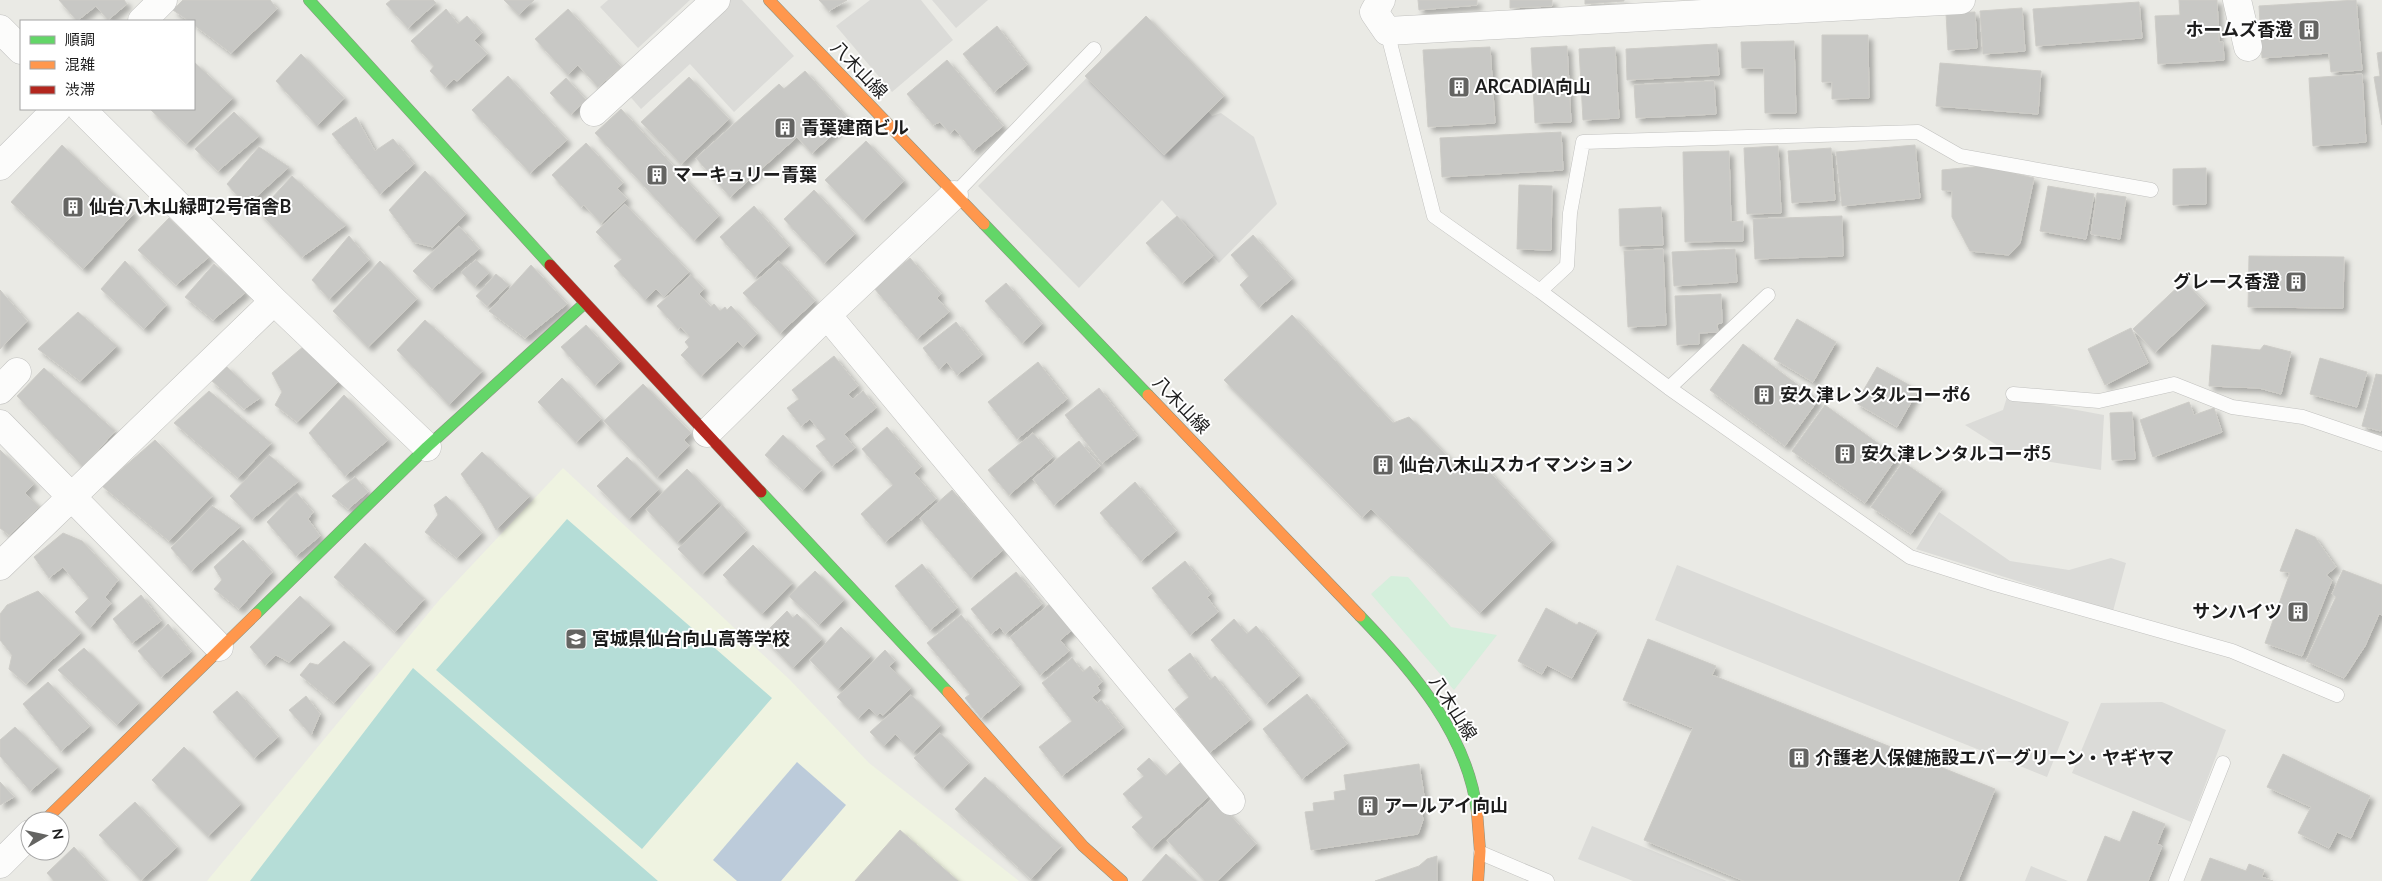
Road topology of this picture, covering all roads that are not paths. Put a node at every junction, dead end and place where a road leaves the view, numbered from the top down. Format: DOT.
graph roads {
  1 [pos="163,0"];
  2 [pos="309,0"];
  3 [pos="716,0"];
  4 [pos="768,0"];
  5 [pos="1381,0"];
  6 [pos="1961,0"];
  7 [pos="2237,0"];
  8 [pos="143,20"];
  9 [pos="0,29"];
  10 [pos="1387,31"];
  11 [pos="2248,46"];
  12 [pos="20,49"];
  13 [pos="1094,49"];
  14 [pos="56,110"];
  15 [pos="81,110"];
  16 [pos="594,112"];
  17 [pos="0,166"];
  18 [pos="2151,190"];
  19 [pos="954,195"];
  20 [pos="1540,291"];
  21 [pos="1768,295"];
  22 [pos="274,301"];
  23 [pos="585,303"];
  24 [pos="827,315"];
  25 [pos="1669,388"];
  26 [pos="2013,394"];
  27 [pos="0,424"];
  28 [pos="707,433"];
  29 [pos="2382,444"];
  30 [pos="427,446"];
  31 [pos="71,498"];
  32 [pos="0,566"];
  33 [pos="219,647"];
  34 [pos="2337,695"];
  35 [pos="2223,763"];
  36 [pos="1231,801"];
  37 [pos="54,811"];
  38 [pos="20,844"];
  39 [pos="1481,853"];
  40 [pos="0,864"];
  41 [pos="1122,881"];
  42 [pos="1478,881"];
  43 [pos="1546,881"];
  44 [pos="2176,881"];
  1 -- 8 [label="street"];
  2 -- 23 [label="street"];
  3 -- 16 [label="street"];
  4 -- 19 [label="street, 八木山線"];
  5 -- 10 [label="street"];
  6 -- 10 [label="street"];
  7 -- 11 [label="street"];
  9 -- 12 [label="street"];
  10 -- 20 [label="lane"];
  13 -- 19 [label="lane"];
  14 -- 17 [label="street"];
  15 -- 22 [label="street"];
  18 -- 20 [label="lane"];
  19 -- 24 [label="street"];
  19 -- 39 [label="street, 八木山線"];
  20 -- 25 [label="lane"];
  21 -- 25 [label="lane"];
  22 -- 30 [label="street"];
  22 -- 31 [label="street"];
  23 -- 28 [label="street"];
  23 -- 30 [label="street"];
  24 -- 28 [label="street"];
  24 -- 36 [label="street"];
  25 -- 34 [label="lane"];
  26 -- 29 [label="lane"];
  27 -- 31 [label="street"];
  28 -- 41 [label="street"];
  30 -- 33 [label="street"];
  31 -- 32 [label="street"];
  31 -- 33 [label="street"];
  33 -- 37 [label="street"];
  35 -- 44 [label="lane"];
  38 -- 40 [label="street"];
  39 -- 42 [label="street, 八木山線"];
  39 -- 43 [label="lane"];
}
